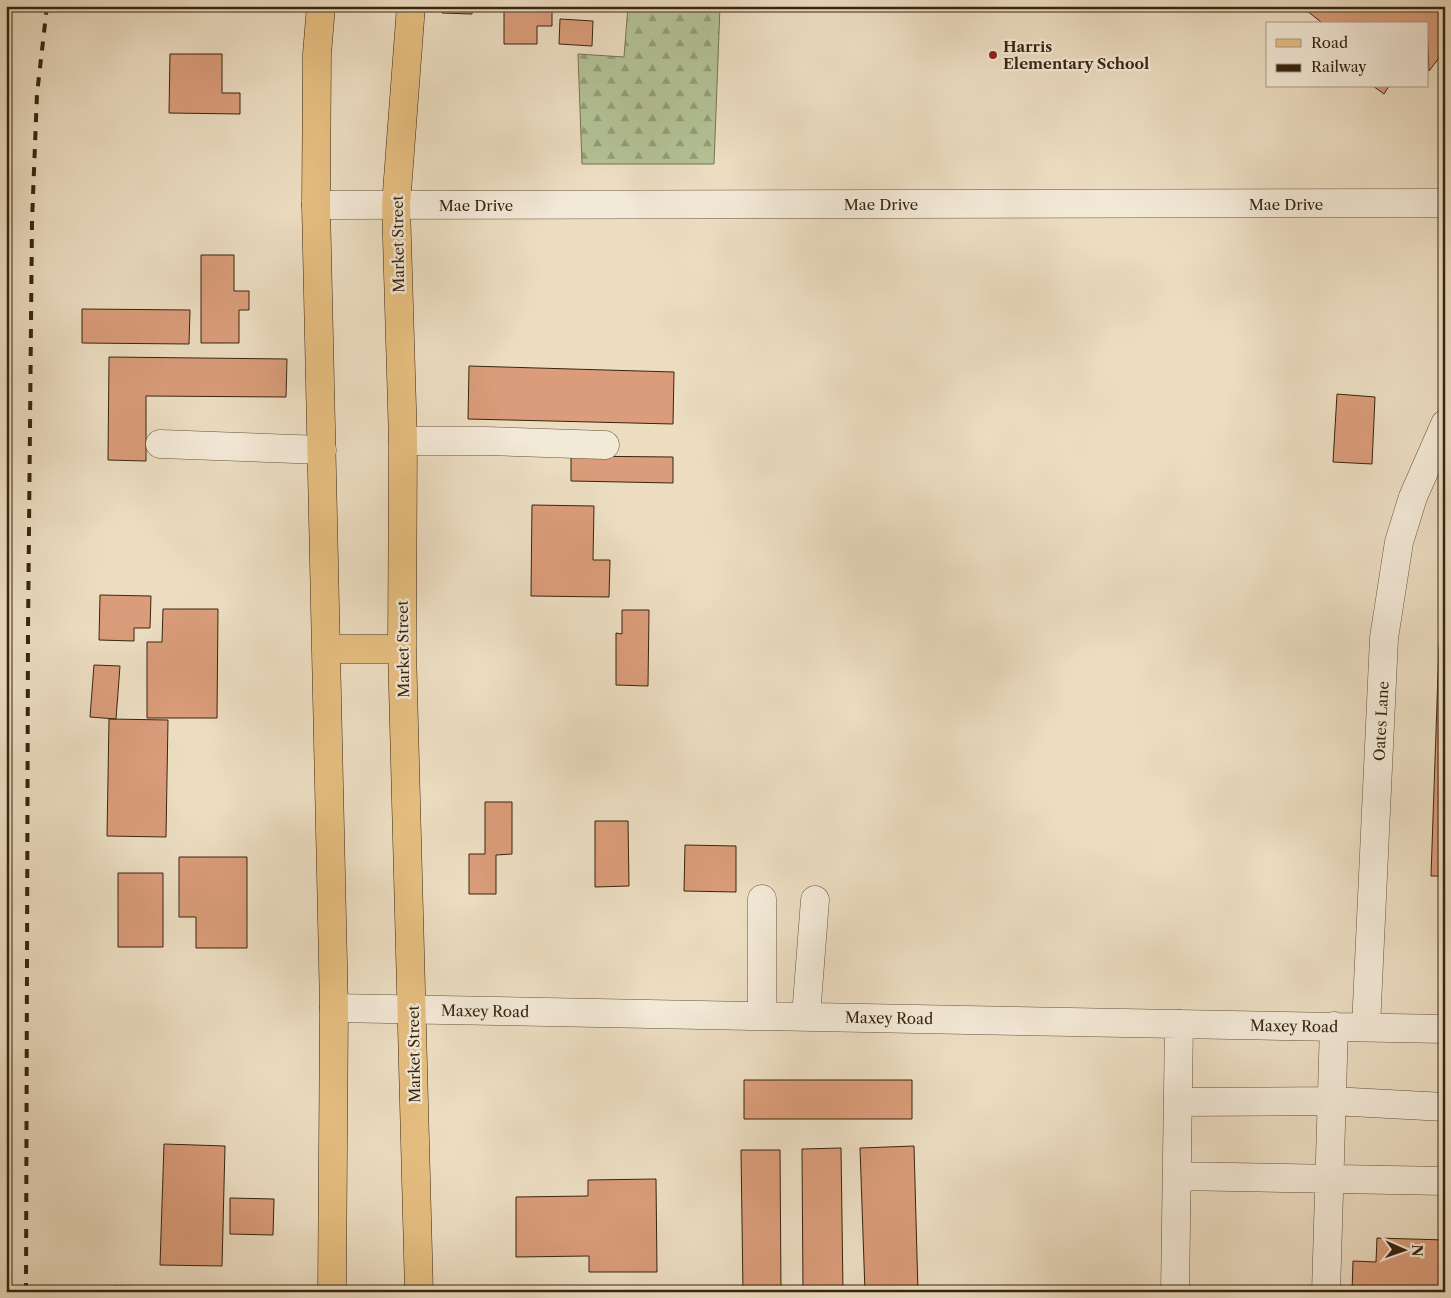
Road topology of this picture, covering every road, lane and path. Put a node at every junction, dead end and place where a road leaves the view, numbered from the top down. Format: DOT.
graph roads {
  1 [pos="321,6"];
  2 [pos="411,6"];
  3 [pos="1445,204"];
  4 [pos="316,205"];
  5 [pos="396,205"];
  6 [pos="1445,424"];
  7 [pos="403,441"];
  8 [pos="160,444"];
  9 [pos="606,446"];
  10 [pos="322,450"];
  11 [pos="402,649"];
  12 [pos="326,650"];
  13 [pos="762,899"];
  14 [pos="815,900"];
  15 [pos="334,1008"];
  16 [pos="413,1009"];
  17 [pos="762,1016"];
  18 [pos="806,1016"];
  19 [pos="1179,1024"];
  20 [pos="1334,1026"];
  21 [pos="1366,1027"];
  22 [pos="1445,1029"];
  23 [pos="1332,1101"];
  24 [pos="1178,1102"];
  25 [pos="1445,1107"];
  26 [pos="1177,1176"];
  27 [pos="1329,1179"];
  28 [pos="1445,1181"];
  29 [pos="332,1292"];
  30 [pos="419,1292"];
  31 [pos="1176,1292"];
  32 [pos="1326,1292"];
  1 -- 4 [label="main road"];
  2 -- 5 [label="main road, Market Street"];
  3 -- 5 [label="street, Mae Drive"];
  4 -- 5 [label="street, Mae Drive"];
  4 -- 10 [label="main road"];
  5 -- 7 [label="main road, Market Street"];
  6 -- 21 [label="street, Oates Lane"];
  7 -- 9 [label="street"];
  7 -- 11 [label="main road, Market Street"];
  8 -- 10 [label="street"];
  10 -- 12 [label="main road"];
  11 -- 12 [label="main road"];
  11 -- 16 [label="main road, Market Street"];
  12 -- 15 [label="main road"];
  13 -- 17 [label="street"];
  14 -- 18 [label="street"];
  15 -- 16 [label="street, Maxey Road"];
  15 -- 29 [label="main road"];
  16 -- 17 [label="street, Maxey Road"];
  16 -- 30 [label="main road, Market Street"];
  17 -- 18 [label="street, Maxey Road"];
  18 -- 19 [label="street, Maxey Road"];
  19 -- 20 [label="street, Maxey Road"];
  19 -- 24 [label="street"];
  20 -- 21 [label="street, Maxey Road"];
  20 -- 23 [label="street"];
  21 -- 22 [label="street, Maxey Road"];
  23 -- 24 [label="street"];
  23 -- 25 [label="street"];
  23 -- 27 [label="street"];
  24 -- 26 [label="street"];
  26 -- 27 [label="street"];
  26 -- 31 [label="street"];
  27 -- 28 [label="street"];
  27 -- 32 [label="street"];
}
